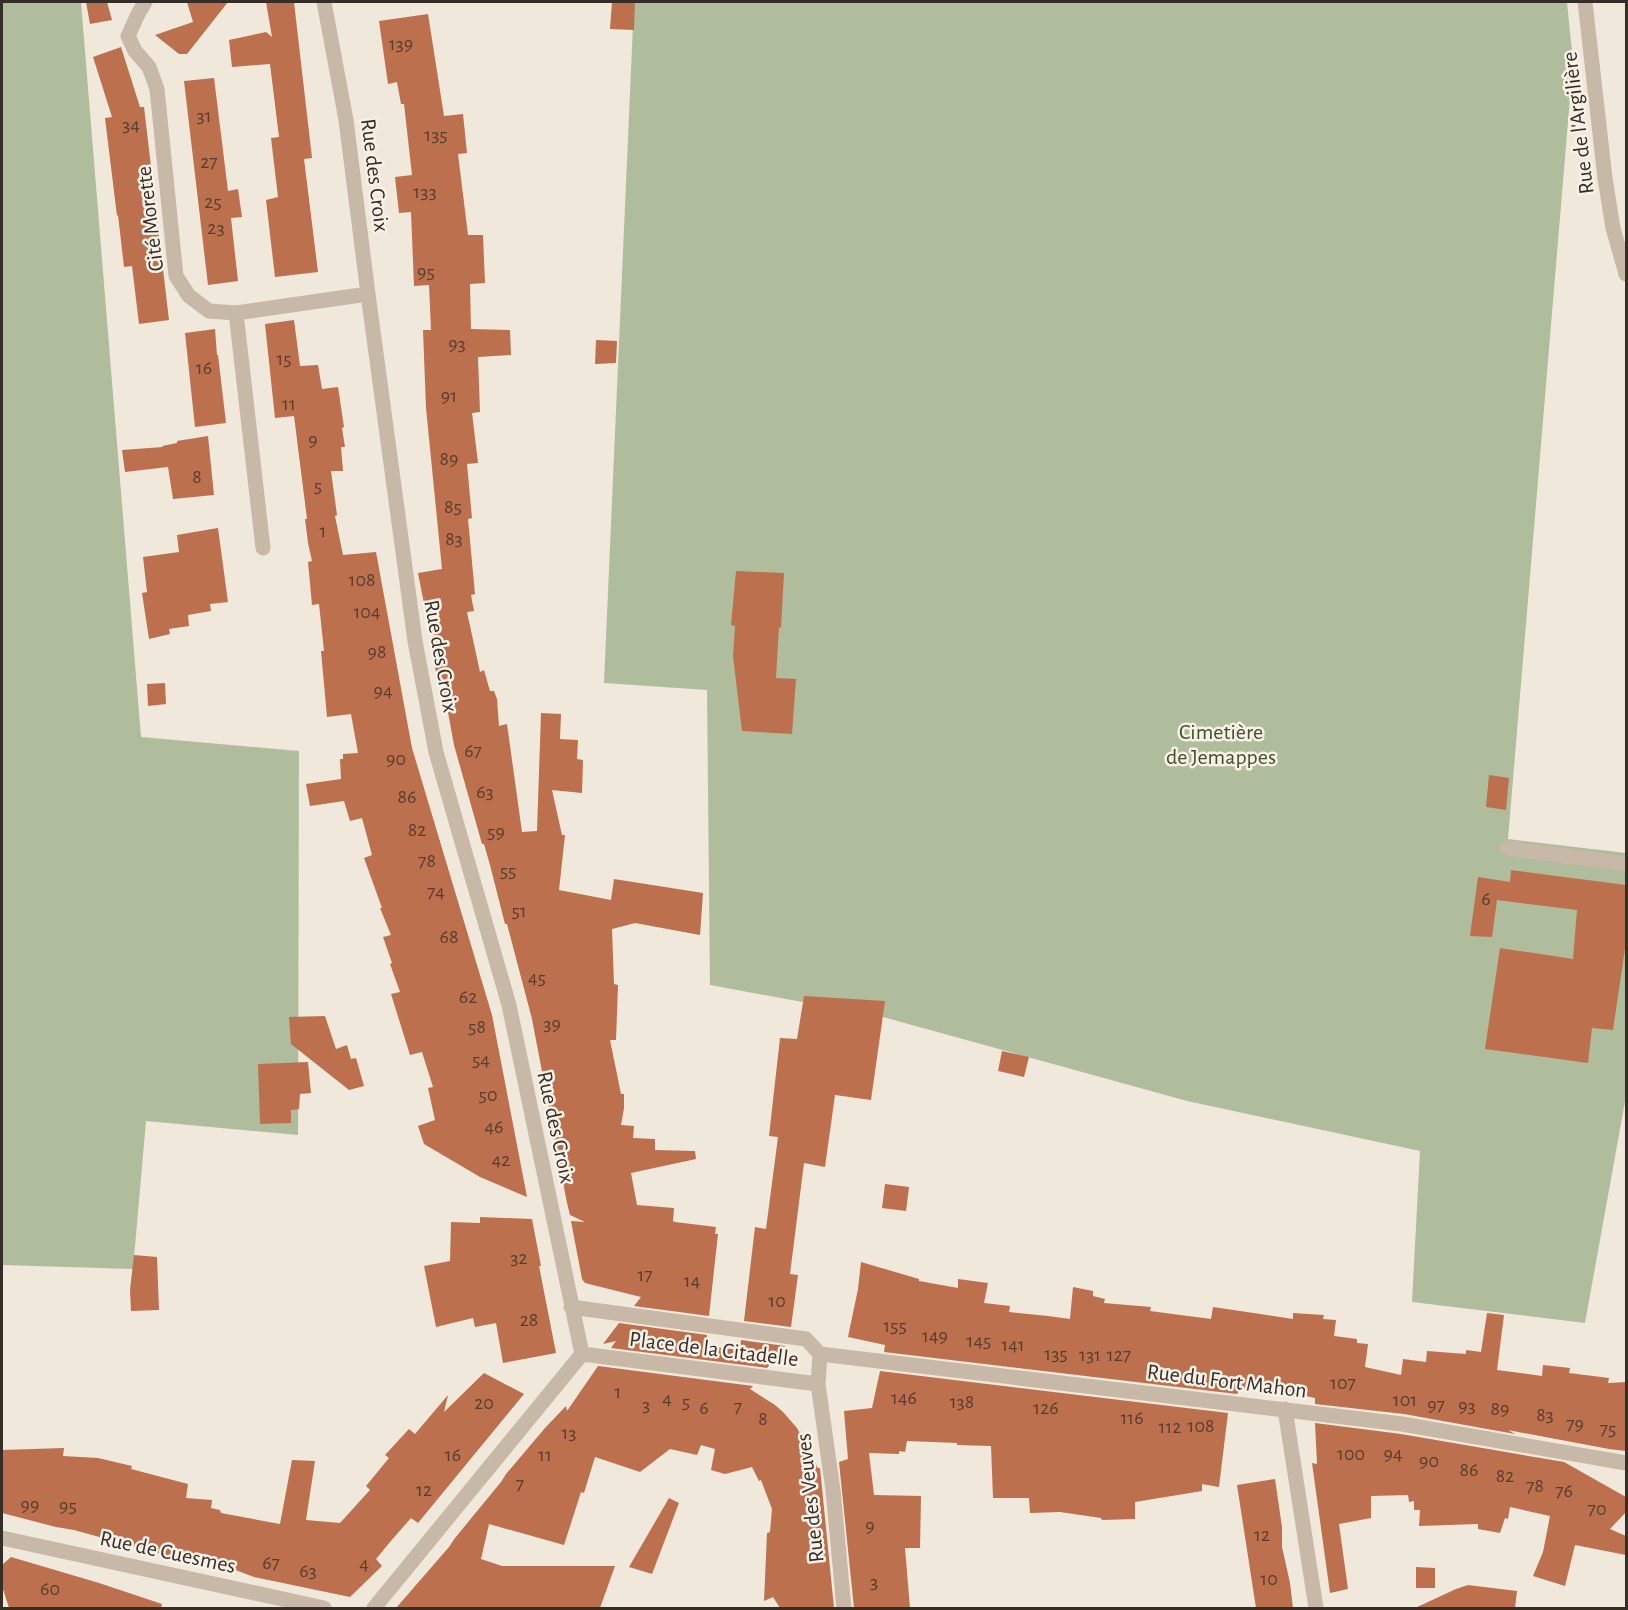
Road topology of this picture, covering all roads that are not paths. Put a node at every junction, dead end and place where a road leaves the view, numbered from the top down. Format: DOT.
graph roads {
  1 [pos="145,2"];
  2 [pos="324,2"];
  3 [pos="1585,2"];
  4 [pos="1626,274"];
  5 [pos="368,294"];
  6 [pos="236,313"];
  7 [pos="263,548"];
  8 [pos="1507,848"];
  9 [pos="1626,864"];
  10 [pos="571,1307"];
  11 [pos="582,1354"];
  12 [pos="820,1354"];
  13 [pos="818,1384"];
  14 [pos="1286,1409"];
  15 [pos="1626,1463"];
  16 [pos="2,1538"];
  17 [pos="324,1608"];
  18 [pos="374,1608"];
  19 [pos="844,1608"];
  20 [pos="1317,1608"];
  1 -- 6 [label="street, Cité Morette"];
  2 -- 5 [label="street, Rue des Croix"];
  3 -- 4 [label="street, Rue de l'Argilière"];
  5 -- 6 [label="street"];
  5 -- 10 [label="street, Rue des Croix"];
  6 -- 7 [label="street"];
  8 -- 9 [label="street"];
  10 -- 11 [label="street"];
  10 -- 12 [label="street, Place de la Citadelle"];
  11 -- 13 [label="street, Place de la Citadelle"];
  11 -- 18 [label="street"];
  12 -- 13 [label="street, Place de la Citadelle"];
  12 -- 14 [label="street, Rue du Fort Mahon"];
  13 -- 19 [label="street, Rue des Veuves"];
  14 -- 15 [label="street, Rue du Fort Mahon"];
  14 -- 20 [label="street"];
  16 -- 17 [label="street, Rue de Cuesmes"];
}
